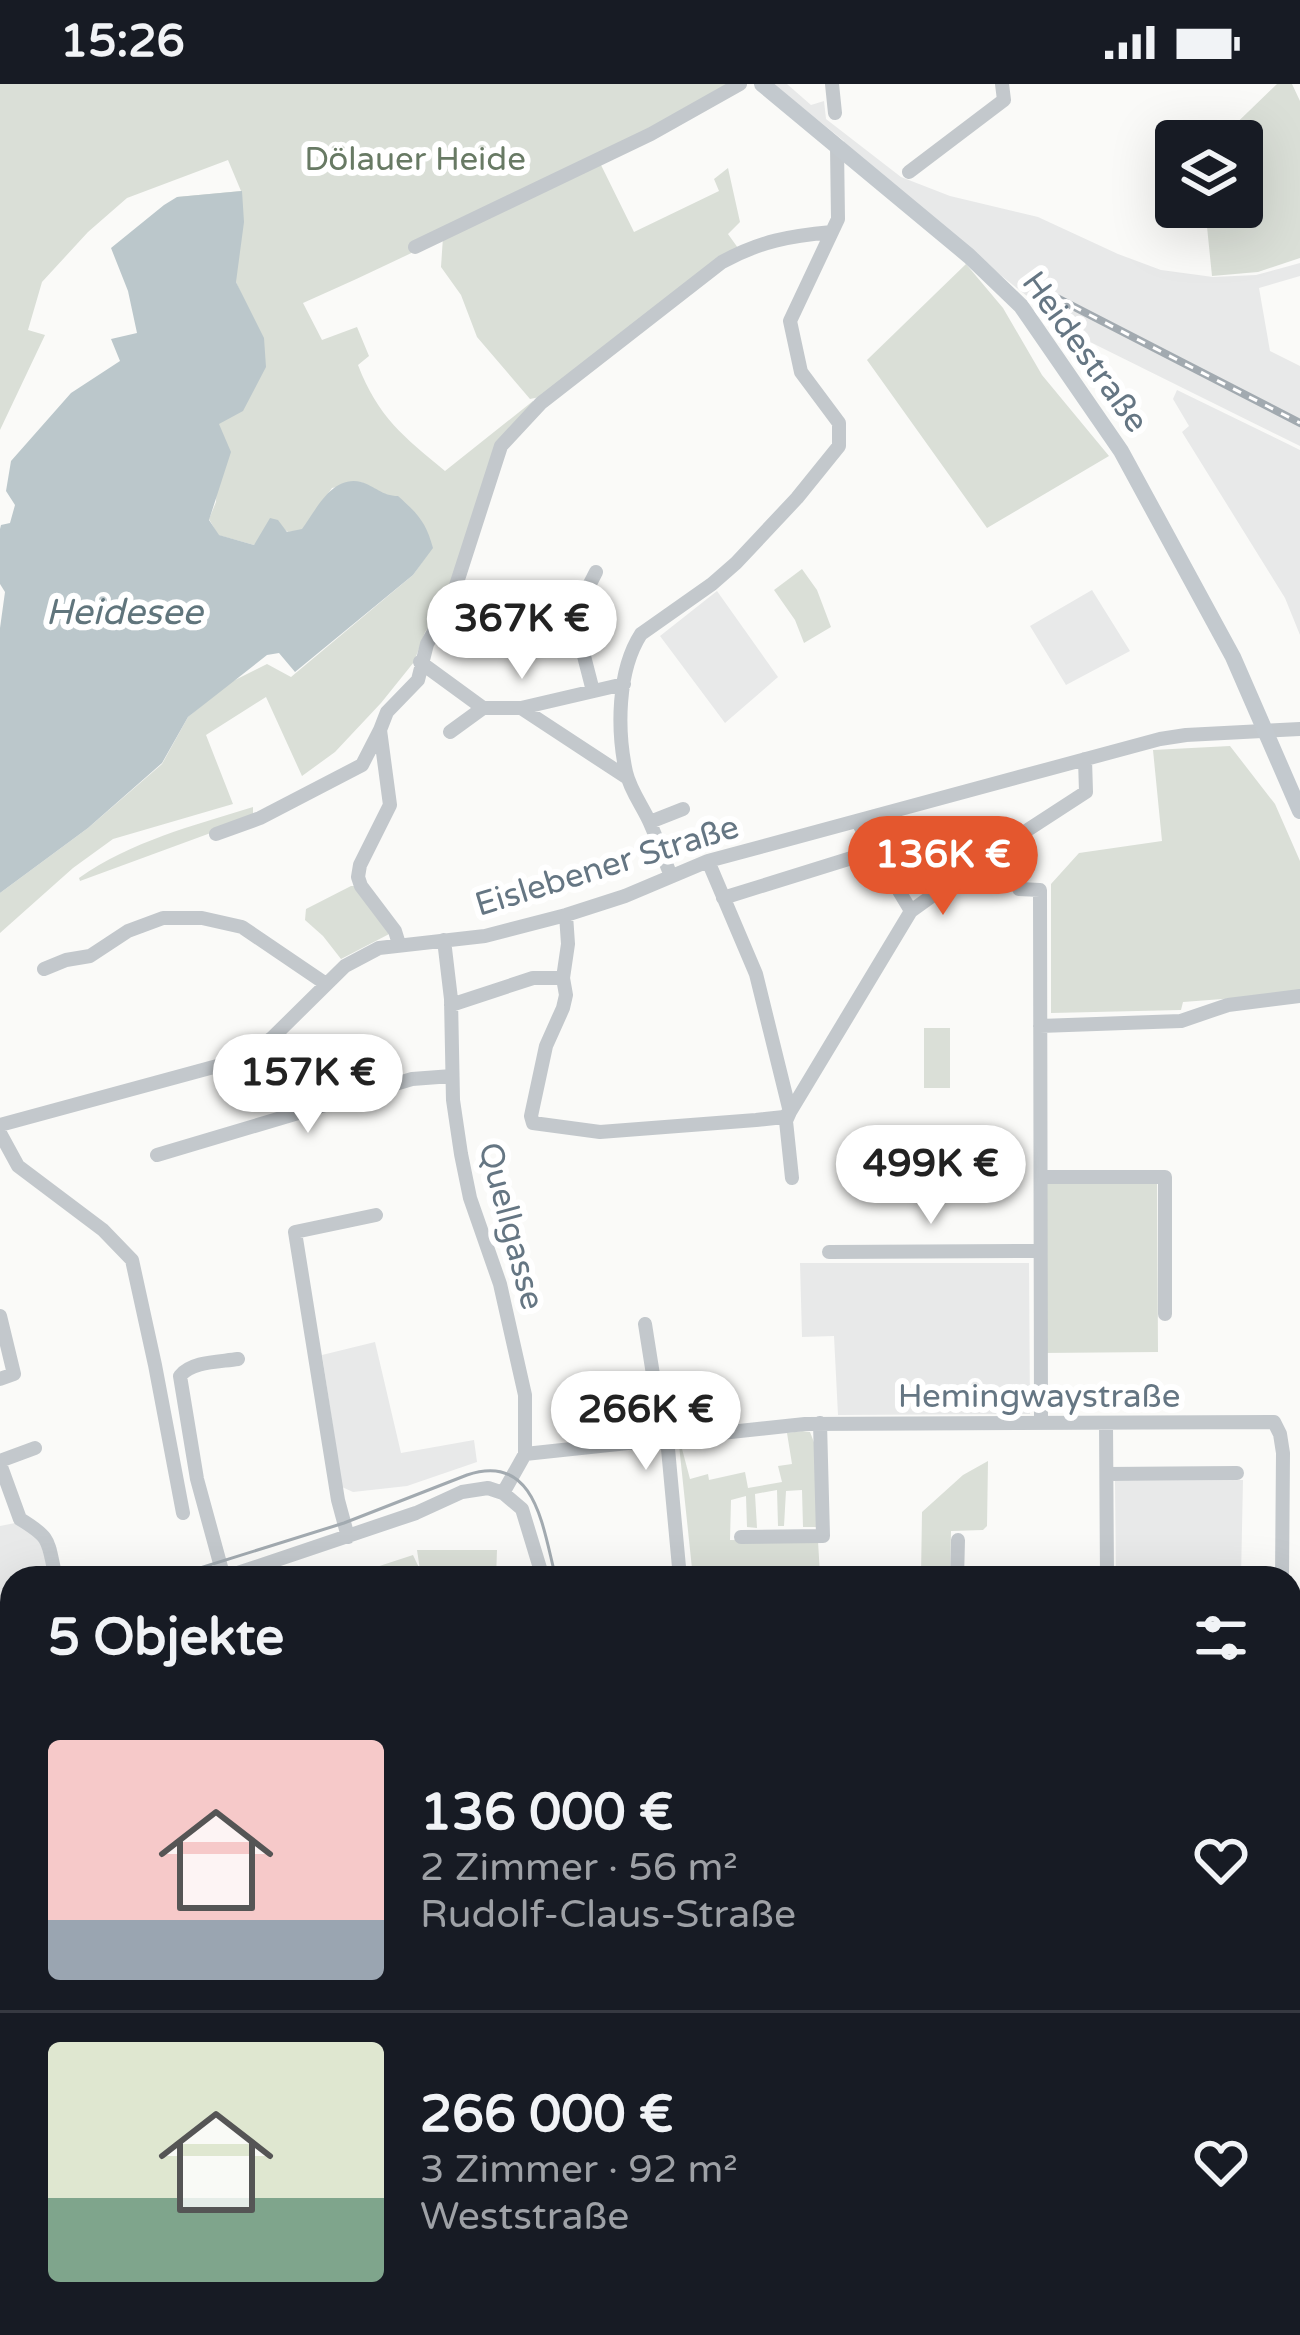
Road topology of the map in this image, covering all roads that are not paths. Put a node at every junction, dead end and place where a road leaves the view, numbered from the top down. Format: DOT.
graph roads {
  1 [pos="740,84"];
  2 [pos="762,84"];
  3 [pos="832,84"];
  4 [pos="1002,84"];
  5 [pos="835,113"];
  6 [pos="836,147"];
  7 [pos="909,172"];
  8 [pos="832,232"];
  9 [pos="415,247"];
  10 [pos="596,572"];
  11 [pos="420,662"];
  12 [pos="624,684"];
  13 [pos="592,691"];
  14 [pos="483,708"];
  15 [pos="521,708"];
  16 [pos="1300,729"];
  17 [pos="380,730"];
  18 [pos="1267,730"];
  19 [pos="449,732"];
  20 [pos="384,753"];
  21 [pos="1084,760"];
  22 [pos="362,765"];
  23 [pos="626,777"];
  24 [pos="682,809"];
  25 [pos="1300,811"];
  26 [pos="857,820"];
  27 [pos="650,822"];
  28 [pos="216,834"];
  29 [pos="874,851"];
  30 [pos="708,861"];
  31 [pos="671,876"];
  32 [pos="1018,890"];
  33 [pos="723,898"];
  34 [pos="910,911"];
  35 [pos="566,915"];
  36 [pos="444,940"];
  37 [pos="399,944"];
  38 [pos="44,969"];
  39 [pos="563,978"];
  40 [pos="326,984"];
  41 [pos="1300,996"];
  42 [pos="451,1002"];
  43 [pos="1040,1026"];
  44 [pos="452,1076"];
  45 [pos="790,1112"];
  46 [pos="0,1129"];
  47 [pos="158,1154"];
  48 [pos="792,1178"];
  49 [pos="1041,1178"];
  50 [pos="376,1215"];
  51 [pos="1040,1251"];
  52 [pos="829,1252"];
  53 [pos="1165,1314"];
  54 [pos="0,1316"];
  55 [pos="645,1324"];
  56 [pos="238,1358"];
  57 [pos="0,1378"];
  58 [pos="1041,1423"];
  59 [pos="1106,1423"];
  60 [pos="812,1424"];
  61 [pos="665,1438"];
  62 [pos="35,1448"];
  63 [pos="525,1454"];
  64 [pos="0,1463"];
  65 [pos="1238,1473"];
  66 [pos="1107,1474"];
  67 [pos="503,1492"];
  68 [pos="183,1513"];
  69 [pos="348,1537"];
  70 [pos="741,1537"];
  71 [pos="958,1540"];
  72 [pos="53,1566"];
  73 [pos="220,1566"];
  74 [pos="260,1566"];
  75 [pos="540,1566"];
  76 [pos="679,1566"];
  77 [pos="957,1566"];
  78 [pos="1107,1566"];
  79 [pos="1282,1566"];
  1 -- 9 [label="street"];
  2 -- 6 [label="main road, Heidestraße"];
  3 -- 5 [label="street"];
  4 -- 7 [label="street"];
  6 -- 8 [label="street"];
  6 -- 18 [label="main road, Heidestraße"];
  8 -- 11 [label="street"];
  8 -- 12 [label="street"];
  10 -- 13 [label="street"];
  11 -- 14 [label="street"];
  11 -- 17 [label="street"];
  12 -- 13 [label="street"];
  12 -- 23 [label="street"];
  13 -- 15 [label="street"];
  14 -- 15 [label="street"];
  14 -- 19 [label="street"];
  15 -- 23 [label="street"];
  16 -- 18 [label="street, Eislebener Straße"];
  17 -- 20 [label="street"];
  17 -- 22 [label="street"];
  18 -- 21 [label="street, Eislebener Straße"];
  18 -- 25 [label="main road, Heidestraße"];
  20 -- 22 [label="street"];
  20 -- 37 [label="street"];
  21 -- 26 [label="street, Eislebener Straße"];
  21 -- 34 [label="street"];
  22 -- 28 [label="street"];
  23 -- 27 [label="street"];
  24 -- 27 [label="street"];
  26 -- 29 [label="street"];
  26 -- 30 [label="street, Eislebener Straße"];
  27 -- 31 [label="street"];
  29 -- 33 [label="street"];
  29 -- 34 [label="street"];
  30 -- 31 [label="street, Eislebener Straße"];
  30 -- 33 [label="street"];
  31 -- 35 [label="street, Eislebener Straße"];
  32 -- 43 [label="street"];
  33 -- 45 [label="street"];
  34 -- 45 [label="street"];
  35 -- 36 [label="street, Eislebener Straße"];
  35 -- 39 [label="street"];
  36 -- 37 [label="street, Eislebener Straße"];
  36 -- 42 [label="street, Quellgasse"];
  37 -- 40 [label="street, Eislebener Straße"];
  38 -- 40 [label="street"];
  39 -- 42 [label="street"];
  39 -- 45 [label="street"];
  40 -- 46 [label="street, Eislebener Straße"];
  41 -- 43 [label="street"];
  42 -- 44 [label="street, Quellgasse"];
  43 -- 49 [label="street"];
  44 -- 47 [label="street"];
  44 -- 63 [label="street, Quellgasse"];
  45 -- 48 [label="street"];
  46 -- 68 [label="street"];
  49 -- 51 [label="street"];
  49 -- 53 [label="street"];
  50 -- 69 [label="street"];
  51 -- 52 [label="street"];
  51 -- 58 [label="street"];
  54 -- 57 [label="street"];
  55 -- 61 [label="street"];
  56 -- 73 [label="street"];
  58 -- 59 [label="street, Hemingwaystraße"];
  58 -- 60 [label="street, Hemingwaystraße"];
  59 -- 66 [label="street"];
  59 -- 79 [label="street, Hemingwaystraße"];
  60 -- 61 [label="street, Hemingwaystraße"];
  60 -- 70 [label="street"];
  61 -- 63 [label="street, Hemingwaystraße"];
  61 -- 76 [label="street"];
  62 -- 64 [label="street"];
  63 -- 67 [label="street"];
  64 -- 72 [label="street"];
  65 -- 66 [label="street"];
  66 -- 78 [label="street"];
  67 -- 69 [label="street"];
  67 -- 75 [label="street"];
  69 -- 74 [label="street"];
  71 -- 77 [label="street"];
}
